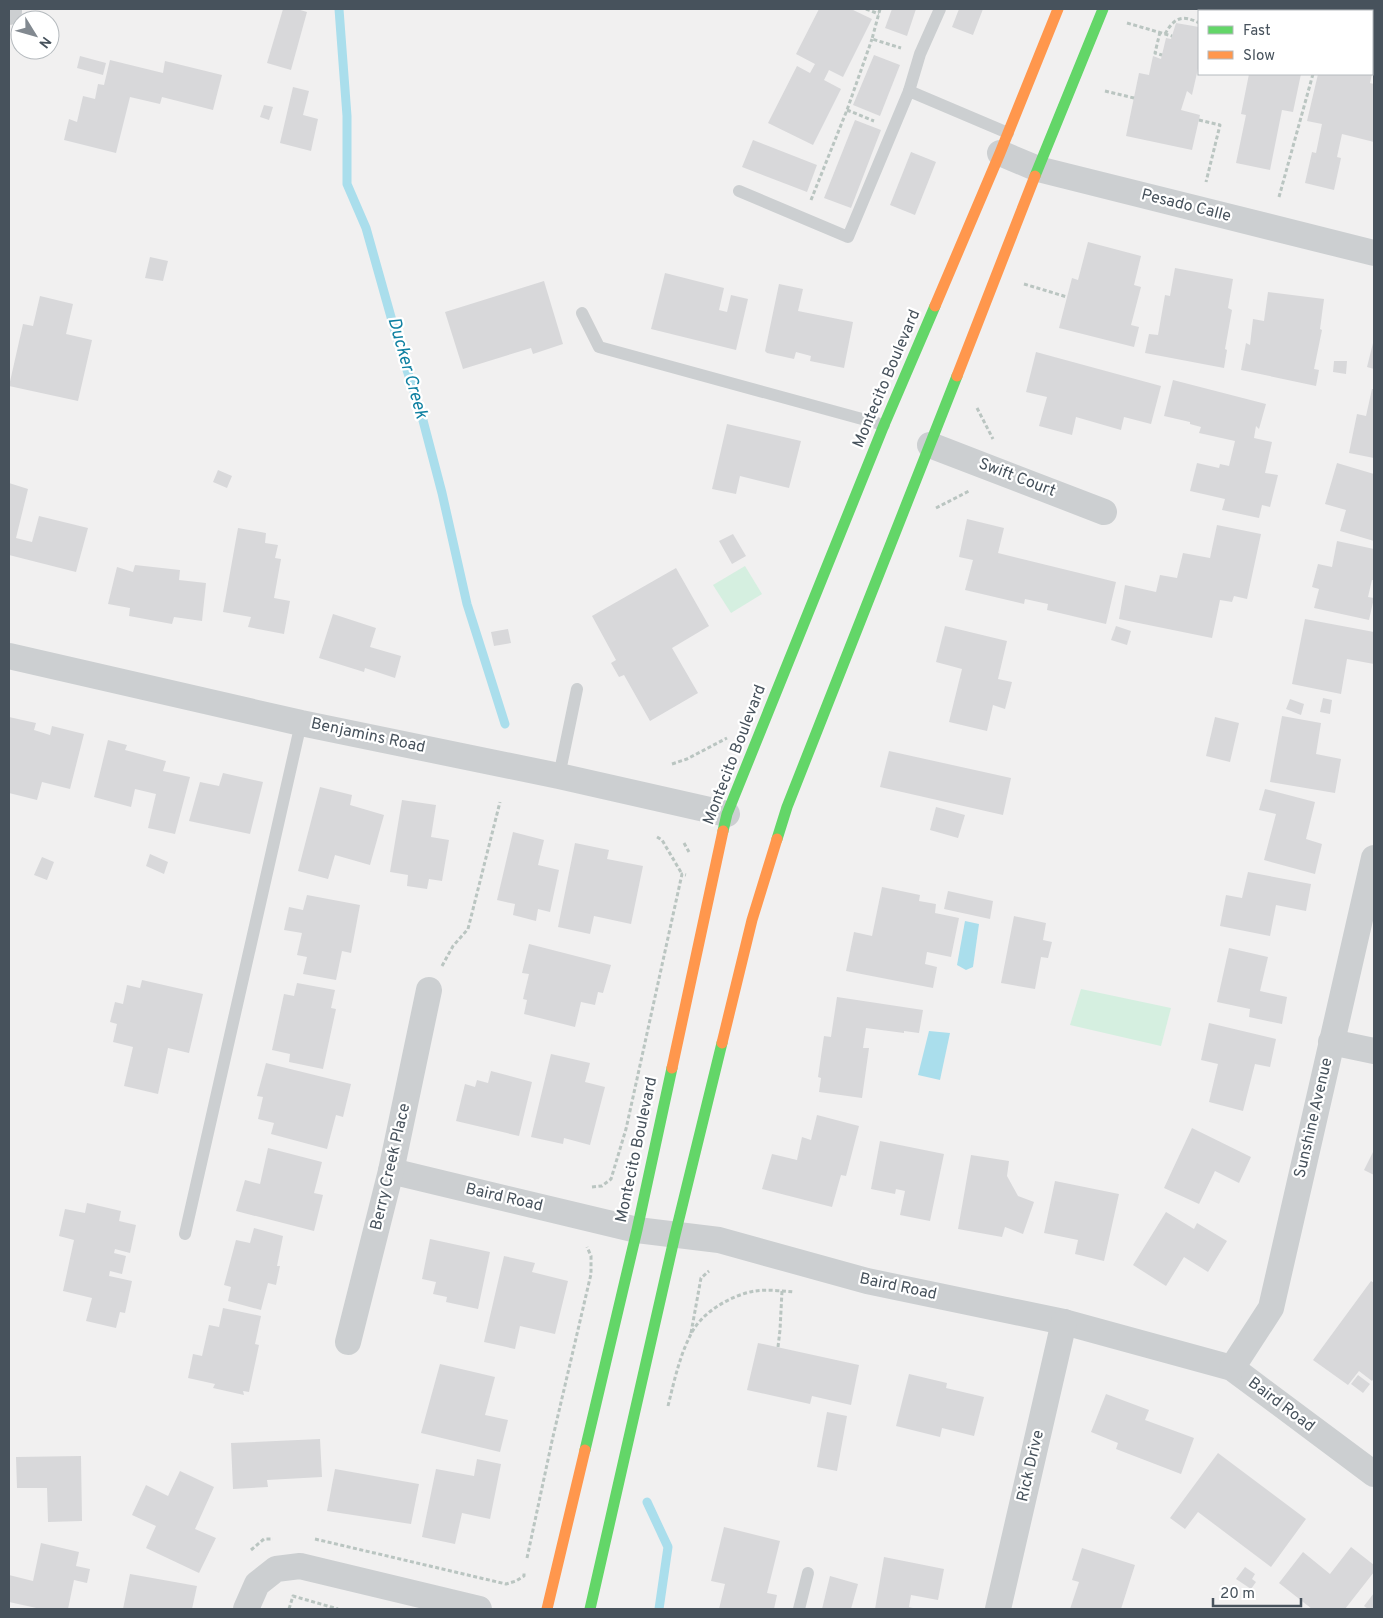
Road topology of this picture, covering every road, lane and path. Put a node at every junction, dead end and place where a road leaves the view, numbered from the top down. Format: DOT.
graph roads {
  1 [pos="866,9"];
  2 [pos="880,9"];
  3 [pos="940,9"];
  4 [pos="1058,9"];
  5 [pos="1101,12"];
  6 [pos="879,14"];
  7 [pos="1198,23"];
  8 [pos="1160,32"];
  9 [pos="1165,34"];
  10 [pos="1172,36"];
  11 [pos="872,39"];
  12 [pos="920,54"];
  13 [pos="1162,55"];
  14 [pos="1313,75"];
  15 [pos="909,90"];
  16 [pos="1105,91"];
  17 [pos="1134,98"];
  18 [pos="847,110"];
  19 [pos="1199,120"];
  20 [pos="894,128"];
  21 [pos="1004,143"];
  22 [pos="1038,169"];
  23 [pos="739,190"];
  24 [pos="1279,197"];
  25 [pos="1199,209"];
  26 [pos="802,218"];
  27 [pos="1374,253"];
  28 [pos="997,276"];
  29 [pos="1066,296"];
  30 [pos="582,313"];
  31 [pos="978,408"];
  32 [pos="884,426"];
  33 [pos="994,440"];
  34 [pos="930,445"];
  35 [pos="969,491"];
  36 [pos="936,508"];
  37 [pos="1104,512"];
  38 [pos="9,656"];
  39 [pos="577,689"];
  40 [pos="302,723"];
  41 [pos="727,738"];
  42 [pos="672,764"];
  43 [pos="559,776"];
  44 [pos="500,802"];
  45 [pos="727,814"];
  46 [pos="657,837"];
  47 [pos="684,843"];
  48 [pos="1374,858"];
  49 [pos="690,859"];
  50 [pos="690,870"];
  51 [pos="682,874"];
  52 [pos="429,990"];
  53 [pos="1331,1042"];
  54 [pos="1374,1051"];
  55 [pos="391,1172"];
  56 [pos="592,1187"];
  57 [pos="637,1230"];
  58 [pos="185,1234"];
  59 [pos="675,1235"];
  60 [pos="582,1243"];
  61 [pos="709,1271"];
  62 [pos="782,1291"];
  63 [pos="798,1292"];
  64 [pos="1064,1322"];
  65 [pos="690,1334"];
  66 [pos="348,1342"];
  67 [pos="778,1348"];
  68 [pos="1232,1368"];
  69 [pos="668,1407"];
  70 [pos="1374,1474"];
  71 [pos="808,1573"];
  72 [pos="516,1581"];
  73 [pos="246,1609"];
  74 [pos="289,1609"];
  75 [pos="338,1609"];
  76 [pos="479,1609"];
  77 [pos="548,1609"];
  78 [pos="590,1609"];
  79 [pos="799,1609"];
  80 [pos="998,1609"];
  1 -- 6 [label="path"];
  2 -- 6 [label="path"];
  3 -- 12 [label="lane"];
  4 -- 21 [label="main road, Montecito Boulevard"];
  5 -- 8 [label="path"];
  5 -- 22 [label="main road"];
  6 -- 11 [label="path"];
  7 -- 9 [label="path"];
  8 -- 9 [label="path"];
  8 -- 13 [label="path"];
  9 -- 10 [label="path"];
  11 -- 12 [label="path"];
  11 -- 18 [label="path"];
  12 -- 15 [label="lane"];
  14 -- 24 [label="path"];
  15 -- 20 [label="lane"];
  15 -- 21 [label="lane"];
  16 -- 17 [label="path"];
  18 -- 20 [label="path"];
  18 -- 26 [label="path"];
  19 -- 25 [label="path"];
  20 -- 26 [label="lane"];
  21 -- 22 [label="street, Pesado Calle"];
  21 -- 32 [label="main road, Montecito Boulevard"];
  22 -- 25 [label="street, Pesado Calle"];
  22 -- 28 [label="main road"];
  23 -- 26 [label="lane"];
  25 -- 27 [label="street, Pesado Calle"];
  28 -- 29 [label="path"];
  28 -- 34 [label="main road"];
  30 -- 32 [label="lane"];
  31 -- 33 [label="path"];
  32 -- 45 [label="main road, Montecito Boulevard"];
  34 -- 37 [label="street, Swift Court"];
  34 -- 59 [label="main road"];
  35 -- 36 [label="path"];
  38 -- 40 [label="street, Benjamins Road"];
  39 -- 43 [label="lane"];
  40 -- 43 [label="street, Benjamins Road"];
  40 -- 58 [label="lane"];
  41 -- 42 [label="path"];
  43 -- 45 [label="street, Benjamins Road"];
  44 -- 52 [label="path"];
  45 -- 57 [label="main road, Montecito Boulevard"];
  46 -- 51 [label="path"];
  47 -- 49 [label="path"];
  48 -- 53 [label="street, Sunshine Avenue"];
  50 -- 51 [label="path"];
  51 -- 56 [label="path"];
  52 -- 55 [label="street, Berry Creek Place"];
  53 -- 54 [label="street"];
  53 -- 68 [label="street, Sunshine Avenue"];
  55 -- 57 [label="street, Baird Road"];
  55 -- 66 [label="street, Berry Creek Place"];
  57 -- 59 [label="street, Baird Road"];
  57 -- 77 [label="main road, Montecito Boulevard"];
  59 -- 64 [label="street, Baird Road"];
  59 -- 78 [label="main road"];
  60 -- 72 [label="path"];
  61 -- 65 [label="path"];
  62 -- 63 [label="path"];
  62 -- 65 [label="path"];
  62 -- 67 [label="path"];
  64 -- 68 [label="street, Baird Road"];
  64 -- 80 [label="street, Rick Drive"];
  65 -- 69 [label="path"];
  68 -- 70 [label="street, Baird Road"];
  71 -- 79 [label="lane"];
  73 -- 76 [label="street"];
  74 -- 75 [label="path"];
}
